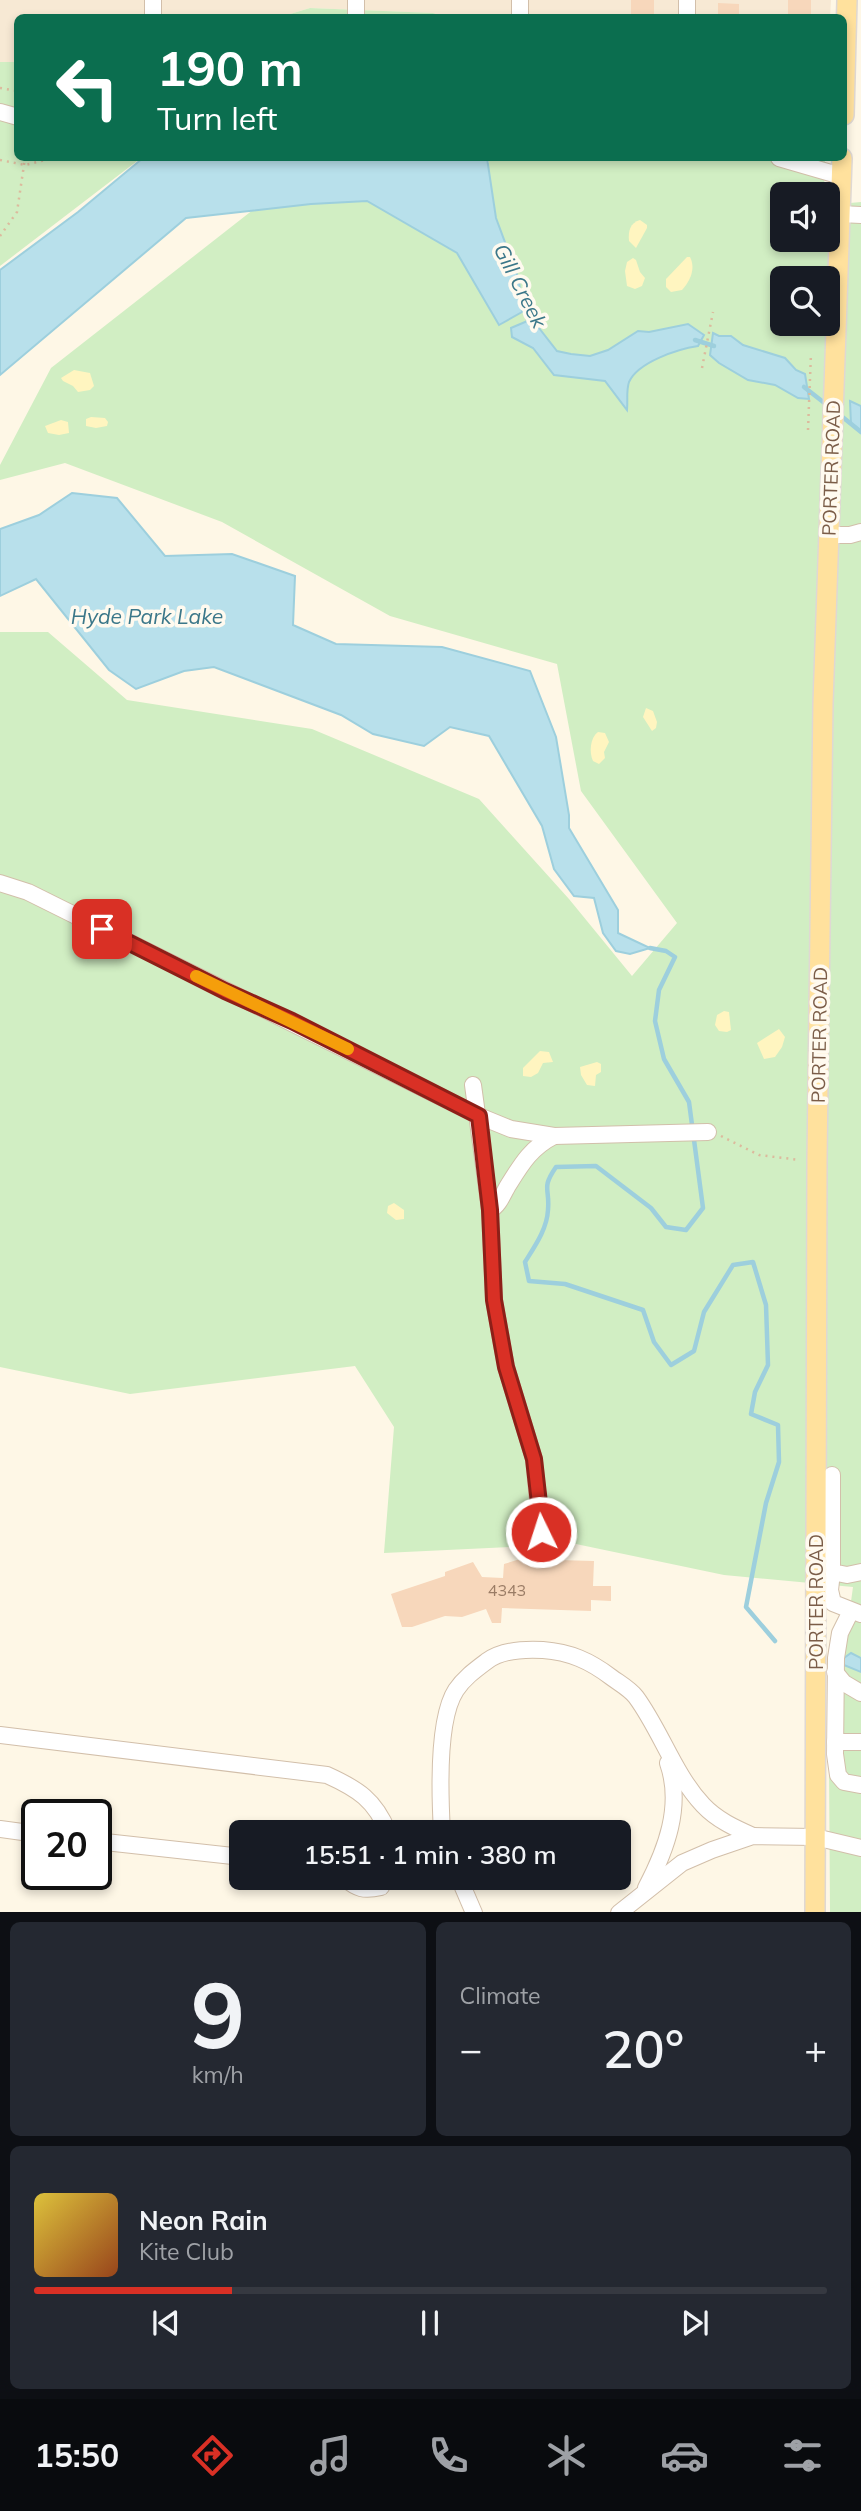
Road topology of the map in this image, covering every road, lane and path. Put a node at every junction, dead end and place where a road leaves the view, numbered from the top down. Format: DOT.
graph roads {
  1 [pos="0,160"];
  2 [pos="25,161"];
  3 [pos="42,161"];
  4 [pos="800,161"];
  5 [pos="25,165"];
  6 [pos="842,167"];
  7 [pos="840,214"];
  8 [pos="861,215"];
  9 [pos="0,236"];
  10 [pos="839,252"];
  11 [pos="713,312"];
  12 [pos="811,353"];
  13 [pos="702,368"];
  14 [pos="808,429"];
  15 [pos="861,532"];
  16 [pos="829,536"];
  17 [pos="0,883"];
  18 [pos="473,1085"];
  19 [pos="479,1116"];
  20 [pos="708,1132"];
  21 [pos="554,1136"];
  22 [pos="817,1159"];
  23 [pos="490,1210"];
  24 [pos="832,1475"];
  25 [pos="541,1532"];
  26 [pos="832,1572"];
  27 [pos="861,1572"];
  28 [pos="856,1613"];
  29 [pos="835,1672"];
  30 [pos="861,1693"];
  31 [pos="0,1735"];
  32 [pos="660,1737"];
  33 [pos="835,1742"];
  34 [pos="861,1742"];
  35 [pos="860,1785"];
  36 [pos="383,1820"];
  37 [pos="442,1820"];
  38 [pos="0,1829"];
  39 [pos="21,1832"];
  40 [pos="753,1836"];
  41 [pos="815,1837"];
  42 [pos="112,1842"];
  43 [pos="861,1848"];
  44 [pos="229,1855"];
  45 [pos="464,1890"];
  46 [pos="642,1896"];
  47 [pos="474,1912"];
  48 [pos="620,1912"];
  49 [pos="815,1912"];
  1 -- 5 [label="path"];
  2 -- 5 [label="path"];
  3 -- 5 [label="path"];
  4 -- 6 [label="street"];
  5 -- 9 [label="path"];
  6 -- 7 [label="main road, PORTER ROAD"];
  7 -- 8 [label="street"];
  10 -- 16 [label="main road, PORTER ROAD"];
  11 -- 13 [label="path"];
  12 -- 14 [label="path"];
  15 -- 16 [label="street"];
  16 -- 22 [label="main road, PORTER ROAD"];
  17 -- 19 [label="street"];
  18 -- 19 [label="street"];
  19 -- 21 [label="street"];
  19 -- 23 [label="street"];
  20 -- 21 [label="street"];
  20 -- 22 [label="path"];
  21 -- 23 [label="street"];
  22 -- 41 [label="main road, PORTER ROAD"];
  23 -- 25 [label="street"];
  24 -- 26 [label="street"];
  26 -- 27 [label="street"];
  26 -- 28 [label="street"];
  28 -- 29 [label="street"];
  29 -- 30 [label="street"];
  29 -- 33 [label="street"];
  31 -- 36 [label="street"];
  32 -- 37 [label="street"];
  32 -- 40 [label="street"];
  32 -- 46 [label="street"];
  33 -- 34 [label="street"];
  33 -- 35 [label="street"];
  38 -- 39 [label="street"];
  40 -- 41 [label="street"];
  40 -- 46 [label="street"];
  41 -- 43 [label="street"];
  41 -- 49 [label="main road, PORTER ROAD"];
  42 -- 44 [label="street"];
  45 -- 47 [label="street"];
  46 -- 48 [label="street"];
}
